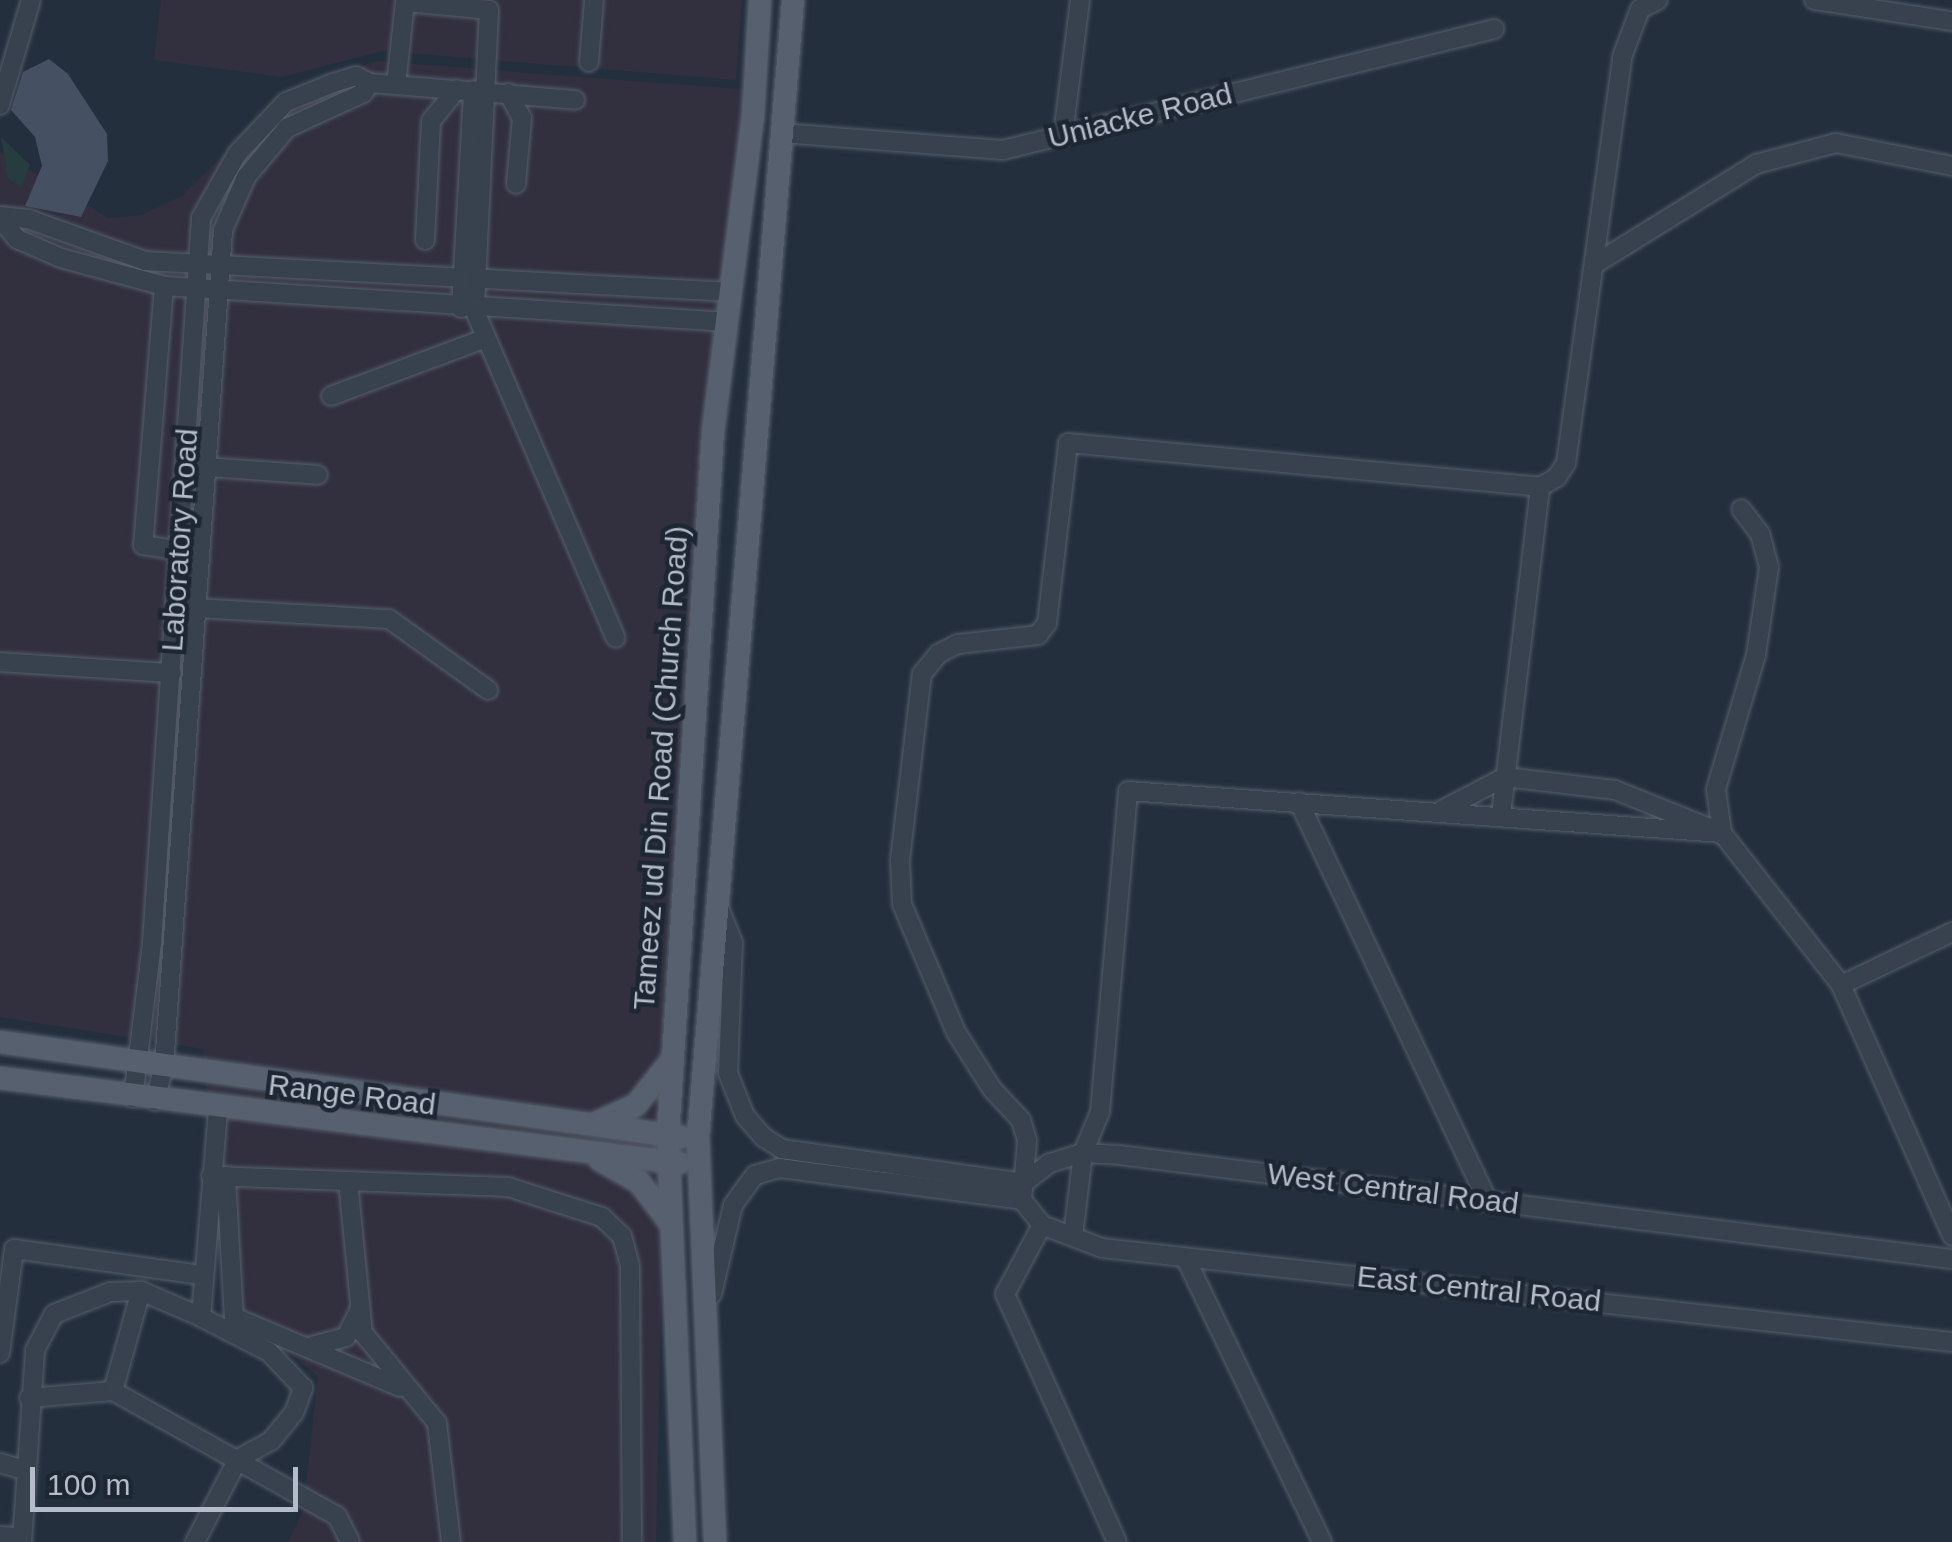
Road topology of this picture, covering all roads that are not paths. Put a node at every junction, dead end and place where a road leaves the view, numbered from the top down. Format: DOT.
graph roads {
  1 [pos="31,0"];
  2 [pos="594,0"];
  3 [pos="760,0"];
  4 [pos="793,0"];
  5 [pos="1080,0"];
  6 [pos="1658,0"];
  7 [pos="1814,0"];
  8 [pos="1952,21"];
  9 [pos="1494,28"];
  10 [pos="589,62"];
  11 [pos="370,83"];
  12 [pos="396,85"];
  13 [pos="472,90"];
  14 [pos="508,93"];
  15 [pos="574,100"];
  16 [pos="0,105"];
  17 [pos="780,133"];
  18 [pos="1062,135"];
  19 [pos="1952,166"];
  20 [pos="516,184"];
  21 [pos="0,217"];
  22 [pos="425,240"];
  23 [pos="196,264"];
  24 [pos="220,264"];
  25 [pos="1596,264"];
  26 [pos="470,278"];
  27 [pos="164,286"];
  28 [pos="194,290"];
  29 [pos="218,291"];
  30 [pos="730,292"];
  31 [pos="470,308"];
  32 [pos="728,322"];
  33 [pos="486,338"];
  34 [pos="331,396"];
  35 [pos="752,431"];
  36 [pos="713,432"];
  37 [pos="206,467"];
  38 [pos="318,475"];
  39 [pos="1540,487"];
  40 [pos="1742,510"];
  41 [pos="181,551"];
  42 [pos="196,608"];
  43 [pos="616,638"];
  44 [pos="0,662"];
  45 [pos="172,672"];
  46 [pos="488,690"];
  47 [pos="1505,777"];
  48 [pos="1298,802"];
  49 [pos="1440,811"];
  50 [pos="1501,816"];
  51 [pos="1722,833"];
  52 [pos="716,902"];
  53 [pos="1952,932"];
  54 [pos="1842,985"];
  55 [pos="0,1042"];
  56 [pos="673,1059"];
  57 [pos="138,1061"];
  58 [pos="164,1066"];
  59 [pos="0,1078"];
  60 [pos="144,1099"];
  61 [pos="218,1109"];
  62 [pos="591,1125"];
  63 [pos="668,1136"];
  64 [pos="698,1139"];
  65 [pos="580,1152"];
  66 [pos="1083,1154"];
  67 [pos="667,1162"];
  68 [pos="698,1164"];
  69 [pos="218,1176"];
  70 [pos="348,1181"];
  71 [pos="1023,1191"];
  72 [pos="1488,1201"];
  73 [pos="670,1223"];
  74 [pos="1042,1225"];
  75 [pos="1704,1228"];
  76 [pos="1952,1235"];
  77 [pos="1073,1236"];
  78 [pos="7,1248"];
  79 [pos="1185,1257"];
  80 [pos="1952,1258"];
  81 [pos="202,1275"];
  82 [pos="141,1291"];
  83 [pos="358,1312"];
  84 [pos="200,1317"];
  85 [pos="1952,1342"];
  86 [pos="299,1345"];
  87 [pos="0,1353"];
  88 [pos="112,1391"];
  89 [pos="410,1391"];
  90 [pos="29,1398"];
  91 [pos="238,1458"];
  92 [pos="0,1464"];
  93 [pos="26,1470"];
  94 [pos="0,1536"];
  95 [pos="22,1540"];
  96 [pos="350,1541"];
  97 [pos="195,1542"];
  98 [pos="450,1542"];
  99 [pos="632,1542"];
  100 [pos="686,1542"];
  101 [pos="715,1542"];
  102 [pos="724,1542"];
  103 [pos="1117,1542"];
  104 [pos="1322,1542"];
  1 -- 16 [label="street"];
  2 -- 10 [label="street"];
  3 -- 30 [label="main road, Tameez ud Din Road (Church Road)"];
  4 -- 17 [label="main road"];
  5 -- 18 [label="street"];
  6 -- 25 [label="street"];
  7 -- 8 [label="street"];
  9 -- 18 [label="street, Uniacke Road"];
  11 -- 12 [label="street, Laboratory Road"];
  11 -- 23 [label="street, Laboratory Road"];
  11 -- 24 [label="street, Laboratory Road"];
  12 -- 13 [label="street, Laboratory Road"];
  12 -- 13 [label="street"];
  13 -- 14 [label="street, Laboratory Road"];
  13 -- 22 [label="street"];
  13 -- 26 [label="street"];
  14 -- 15 [label="street, Laboratory Road"];
  14 -- 20 [label="street"];
  17 -- 18 [label="street, Uniacke Road"];
  17 -- 35 [label="main road"];
  19 -- 25 [label="street"];
  21 -- 23 [label="street"];
  21 -- 27 [label="street"];
  23 -- 24 [label="street"];
  23 -- 28 [label="street, Laboratory Road"];
  24 -- 26 [label="street"];
  24 -- 29 [label="street, Laboratory Road"];
  25 -- 39 [label="street"];
  26 -- 30 [label="street"];
  26 -- 31 [label="street"];
  27 -- 28 [label="street"];
  27 -- 41 [label="street"];
  28 -- 29 [label="street"];
  28 -- 41 [label="street, Laboratory Road"];
  29 -- 31 [label="street"];
  29 -- 37 [label="street, Laboratory Road"];
  30 -- 32 [label="main road, Tameez ud Din Road (Church Road)"];
  31 -- 32 [label="street"];
  31 -- 33 [label="street"];
  32 -- 36 [label="main road, Tameez ud Din Road (Church Road)"];
  33 -- 34 [label="street"];
  33 -- 43 [label="street"];
  35 -- 36 [label="main road"];
  35 -- 52 [label="main road"];
  36 -- 56 [label="main road, Tameez ud Din Road (Church Road)"];
  37 -- 38 [label="street"];
  37 -- 42 [label="street, Laboratory Road"];
  39 -- 47 [label="street"];
  39 -- 71 [label="street"];
  40 -- 51 [label="street"];
  41 -- 45 [label="street, Laboratory Road"];
  42 -- 46 [label="street"];
  42 -- 58 [label="street, Laboratory Road"];
  44 -- 45 [label="street"];
  45 -- 57 [label="street, Laboratory Road"];
  47 -- 49 [label="street"];
  47 -- 50 [label="street"];
  47 -- 51 [label="street"];
  48 -- 49 [label="street"];
  48 -- 66 [label="street"];
  48 -- 72 [label="street"];
  49 -- 50 [label="street"];
  50 -- 51 [label="street"];
  51 -- 54 [label="street"];
  52 -- 64 [label="main road"];
  52 -- 71 [label="street"];
  53 -- 54 [label="street"];
  54 -- 76 [label="street"];
  55 -- 57 [label="main road"];
  56 -- 62 [label="main road"];
  56 -- 63 [label="main road, Tameez ud Din Road (Church Road)"];
  57 -- 58 [label="main road"];
  57 -- 60 [label="street, Laboratory Road"];
  58 -- 60 [label="street, Laboratory Road"];
  58 -- 62 [label="main road"];
  59 -- 60 [label="main road, Range Road"];
  60 -- 61 [label="main road, Range Road"];
  61 -- 65 [label="main road, Range Road"];
  61 -- 69 [label="street"];
  62 -- 63 [label="main road"];
  63 -- 64 [label="main road"];
  63 -- 67 [label="main road, Tameez ud Din Road (Church Road)"];
  64 -- 68 [label="main road"];
  65 -- 67 [label="main road, Range Road"];
  65 -- 73 [label="main road"];
  66 -- 71 [label="street, West Central Road"];
  66 -- 72 [label="street, West Central Road"];
  66 -- 75 [label="street, West Central Road"];
  66 -- 77 [label="street"];
  67 -- 68 [label="main road, Range Road"];
  67 -- 73 [label="main road, Tameez ud Din Road (Church Road)"];
  68 -- 101 [label="main road"];
  69 -- 70 [label="street"];
  69 -- 81 [label="street"];
  69 -- 86 [label="street"];
  70 -- 83 [label="street"];
  70 -- 99 [label="street"];
  71 -- 74 [label="street"];
  71 -- 102 [label="street"];
  72 -- 75 [label="street, West Central Road"];
  73 -- 100 [label="main road, Tameez ud Din Road (Church Road)"];
  74 -- 77 [label="street, East Central Road"];
  74 -- 103 [label="street"];
  75 -- 80 [label="street, West Central Road"];
  77 -- 79 [label="street, East Central Road"];
  78 -- 81 [label="street"];
  78 -- 87 [label="street"];
  79 -- 85 [label="street, East Central Road"];
  79 -- 104 [label="street"];
  81 -- 84 [label="street"];
  82 -- 84 [label="street"];
  82 -- 88 [label="street"];
  82 -- 90 [label="street"];
  83 -- 86 [label="street"];
  83 -- 89 [label="street"];
  84 -- 91 [label="street"];
  86 -- 89 [label="street"];
  88 -- 90 [label="street"];
  88 -- 91 [label="street"];
  89 -- 98 [label="street"];
  90 -- 93 [label="street"];
  91 -- 96 [label="street"];
  91 -- 97 [label="street"];
  92 -- 93 [label="street"];
  93 -- 95 [label="street"];
  94 -- 95 [label="street"];
}
